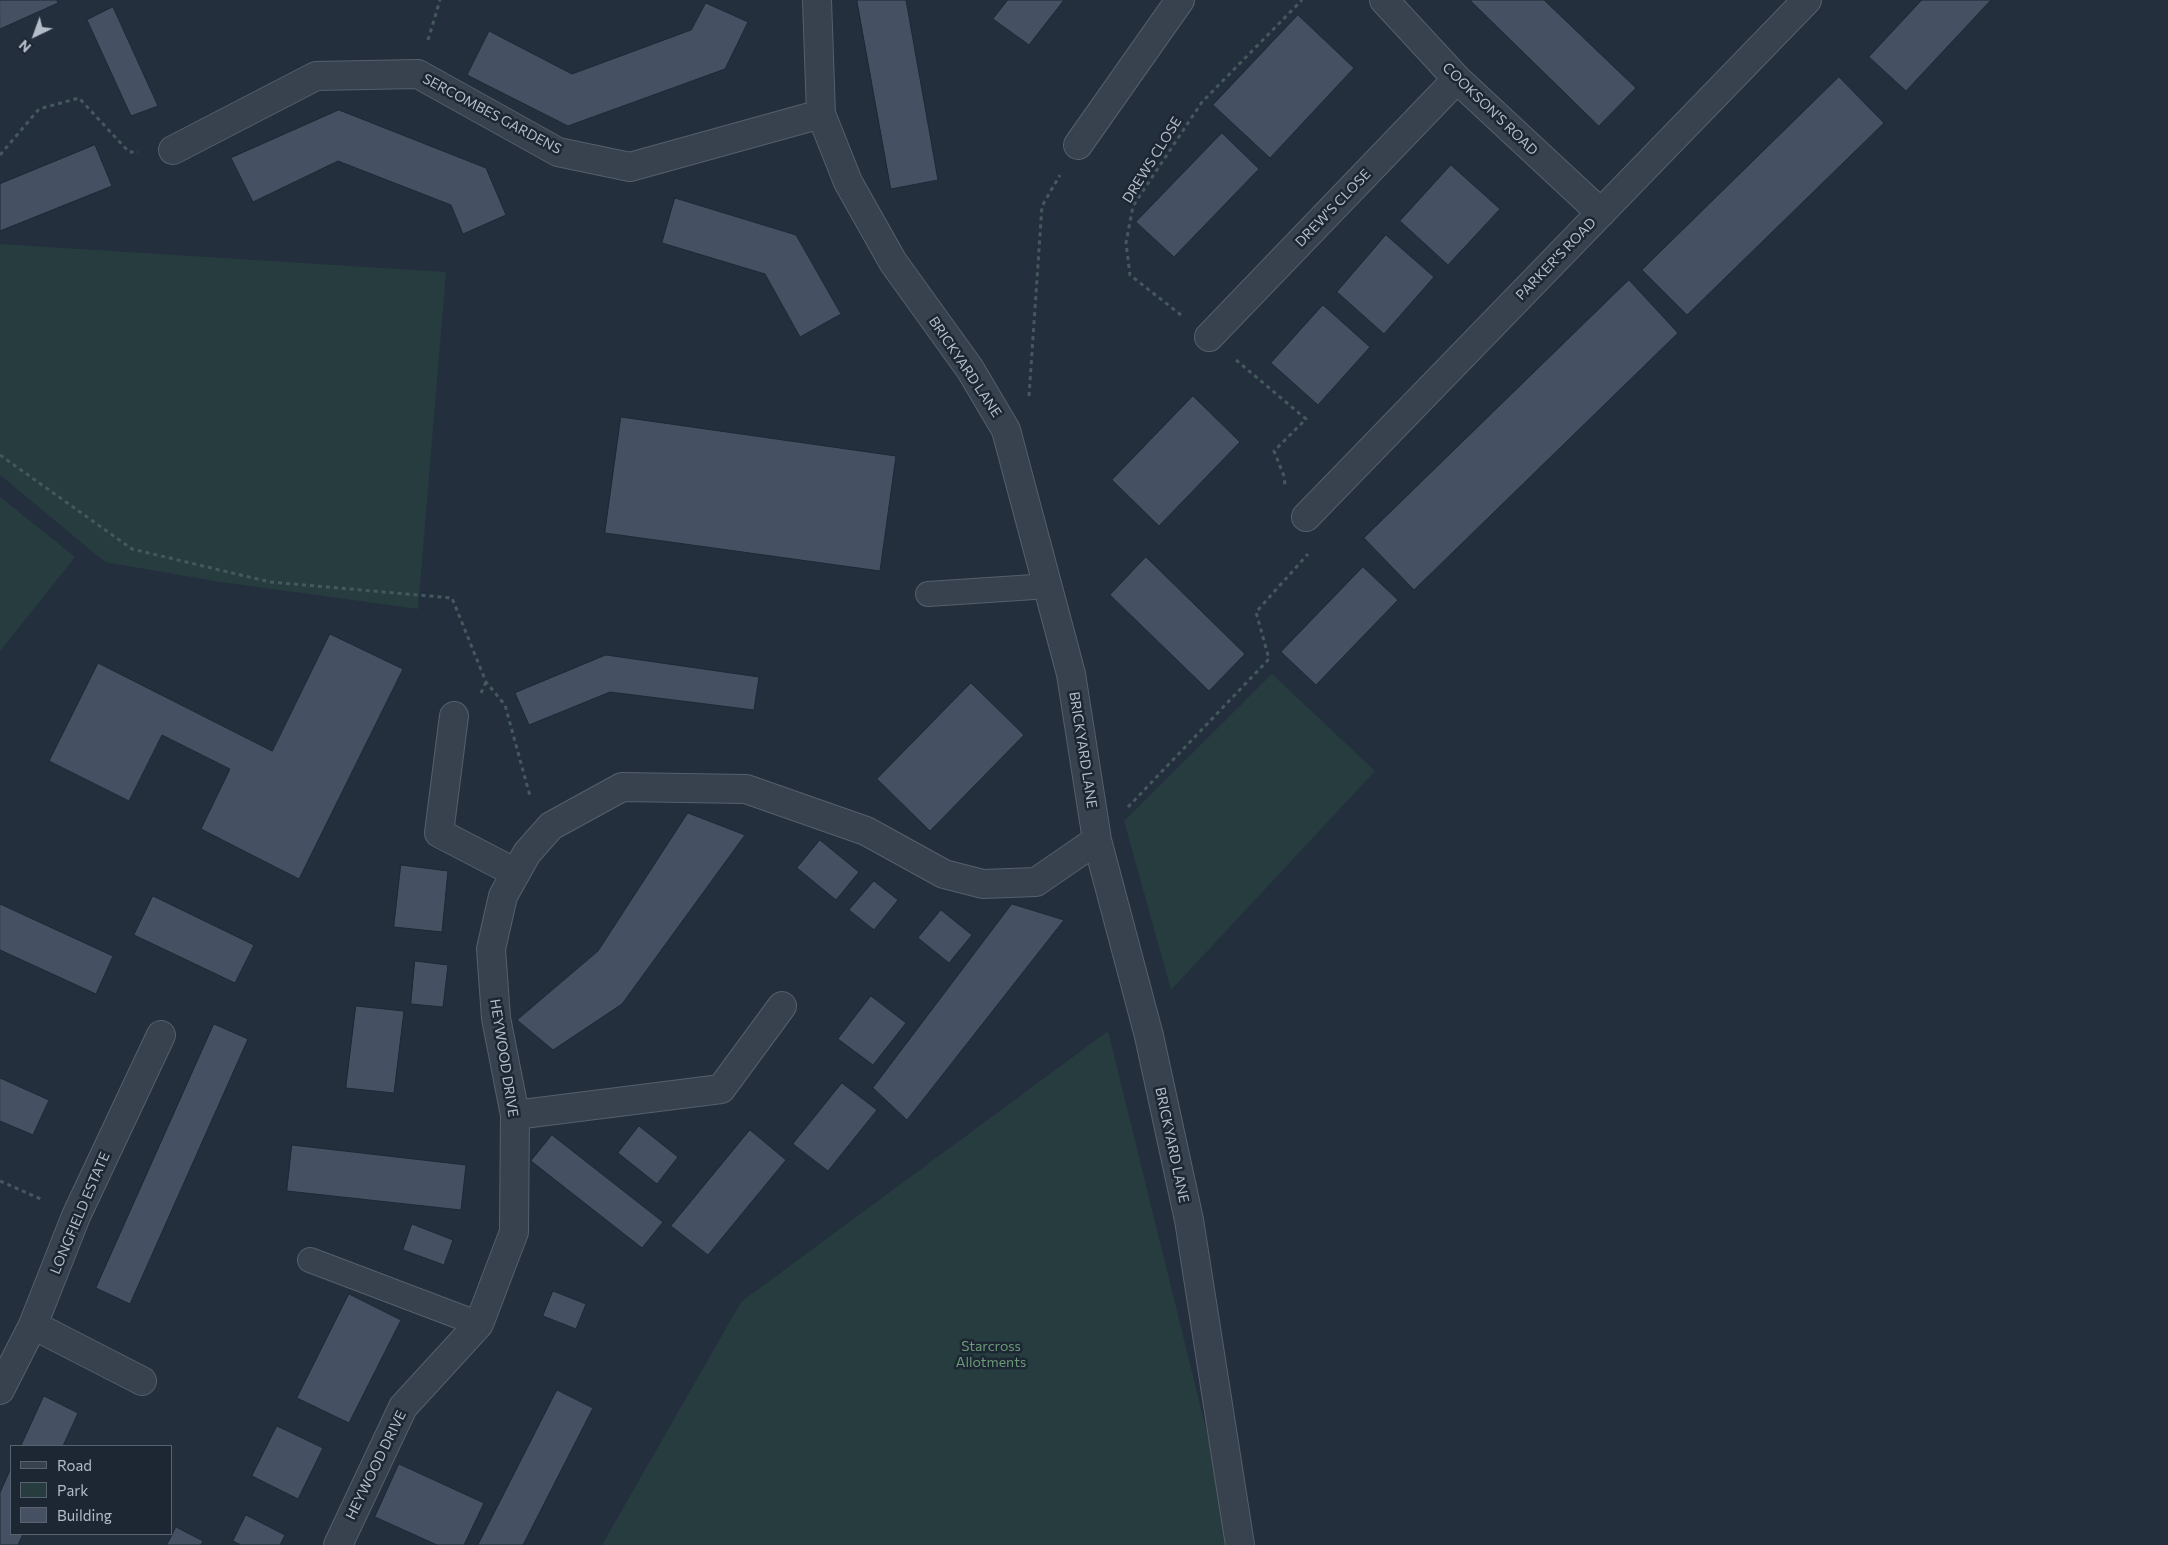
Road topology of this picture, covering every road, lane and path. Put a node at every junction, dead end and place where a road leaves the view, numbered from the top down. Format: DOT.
graph roads {
  1 [pos="817,0"];
  2 [pos="1180,0"];
  3 [pos="1302,0"];
  4 [pos="1384,0"];
  5 [pos="1806,0"];
  6 [pos="1457,80"];
  7 [pos="822,114"];
  8 [pos="1078,145"];
  9 [pos="173,150"];
  10 [pos="0,155"];
  11 [pos="1601,213"];
  12 [pos="1209,337"];
  13 [pos="1006,430"];
  14 [pos="0,455"];
  15 [pos="1285,494"];
  16 [pos="1306,517"];
  17 [pos="1049,586"];
  18 [pos="928,594"];
  19 [pos="454,716"];
  20 [pos="551,826"];
  21 [pos="1096,840"];
  22 [pos="516,873"];
  23 [pos="782,1006"];
  24 [pos="160,1035"];
  25 [pos="515,1115"];
  26 [pos="0,1181"];
  27 [pos="76,1216"];
  28 [pos="310,1260"];
  29 [pos="479,1324"];
  30 [pos="33,1325"];
  31 [pos="142,1381"];
  32 [pos="0,1390"];
  33 [pos="338,1545"];
  34 [pos="1240,1545"];
  1 -- 7 [label="street, BRICKYARD LANE"];
  2 -- 8 [label="street"];
  3 -- 12 [label="path, DREWS CLOSE"];
  4 -- 6 [label="street, COOKSON'S ROAD"];
  5 -- 11 [label="street, PARKER'S ROAD"];
  6 -- 11 [label="street, COOKSON'S ROAD"];
  6 -- 12 [label="street, DREW'S CLOSE"];
  7 -- 9 [label="street, SERCOMBES GARDENS"];
  7 -- 13 [label="street, BRICKYARD LANE"];
  8 -- 13 [label="path"];
  9 -- 10 [label="path"];
  11 -- 16 [label="street, PARKER'S ROAD"];
  12 -- 15 [label="path, DREWS CLOSE"];
  13 -- 17 [label="street, BRICKYARD LANE"];
  14 -- 20 [label="path"];
  16 -- 21 [label="path"];
  17 -- 18 [label="lane"];
  17 -- 21 [label="street, BRICKYARD LANE"];
  19 -- 22 [label="street"];
  20 -- 21 [label="street, HEYWOOD DRIVE"];
  20 -- 22 [label="street, HEYWOOD DRIVE"];
  21 -- 34 [label="street, BRICKYARD LANE"];
  22 -- 25 [label="street, HEYWOOD DRIVE"];
  23 -- 25 [label="street"];
  24 -- 27 [label="street, LONGFIELD ESTATE"];
  25 -- 29 [label="street, HEYWOOD DRIVE"];
  26 -- 27 [label="path"];
  27 -- 30 [label="street, LONGFIELD ESTATE"];
  28 -- 29 [label="lane"];
  29 -- 33 [label="street, HEYWOOD DRIVE"];
  30 -- 31 [label="street"];
  30 -- 32 [label="street, LONGFIELD ESTATE"];
}
